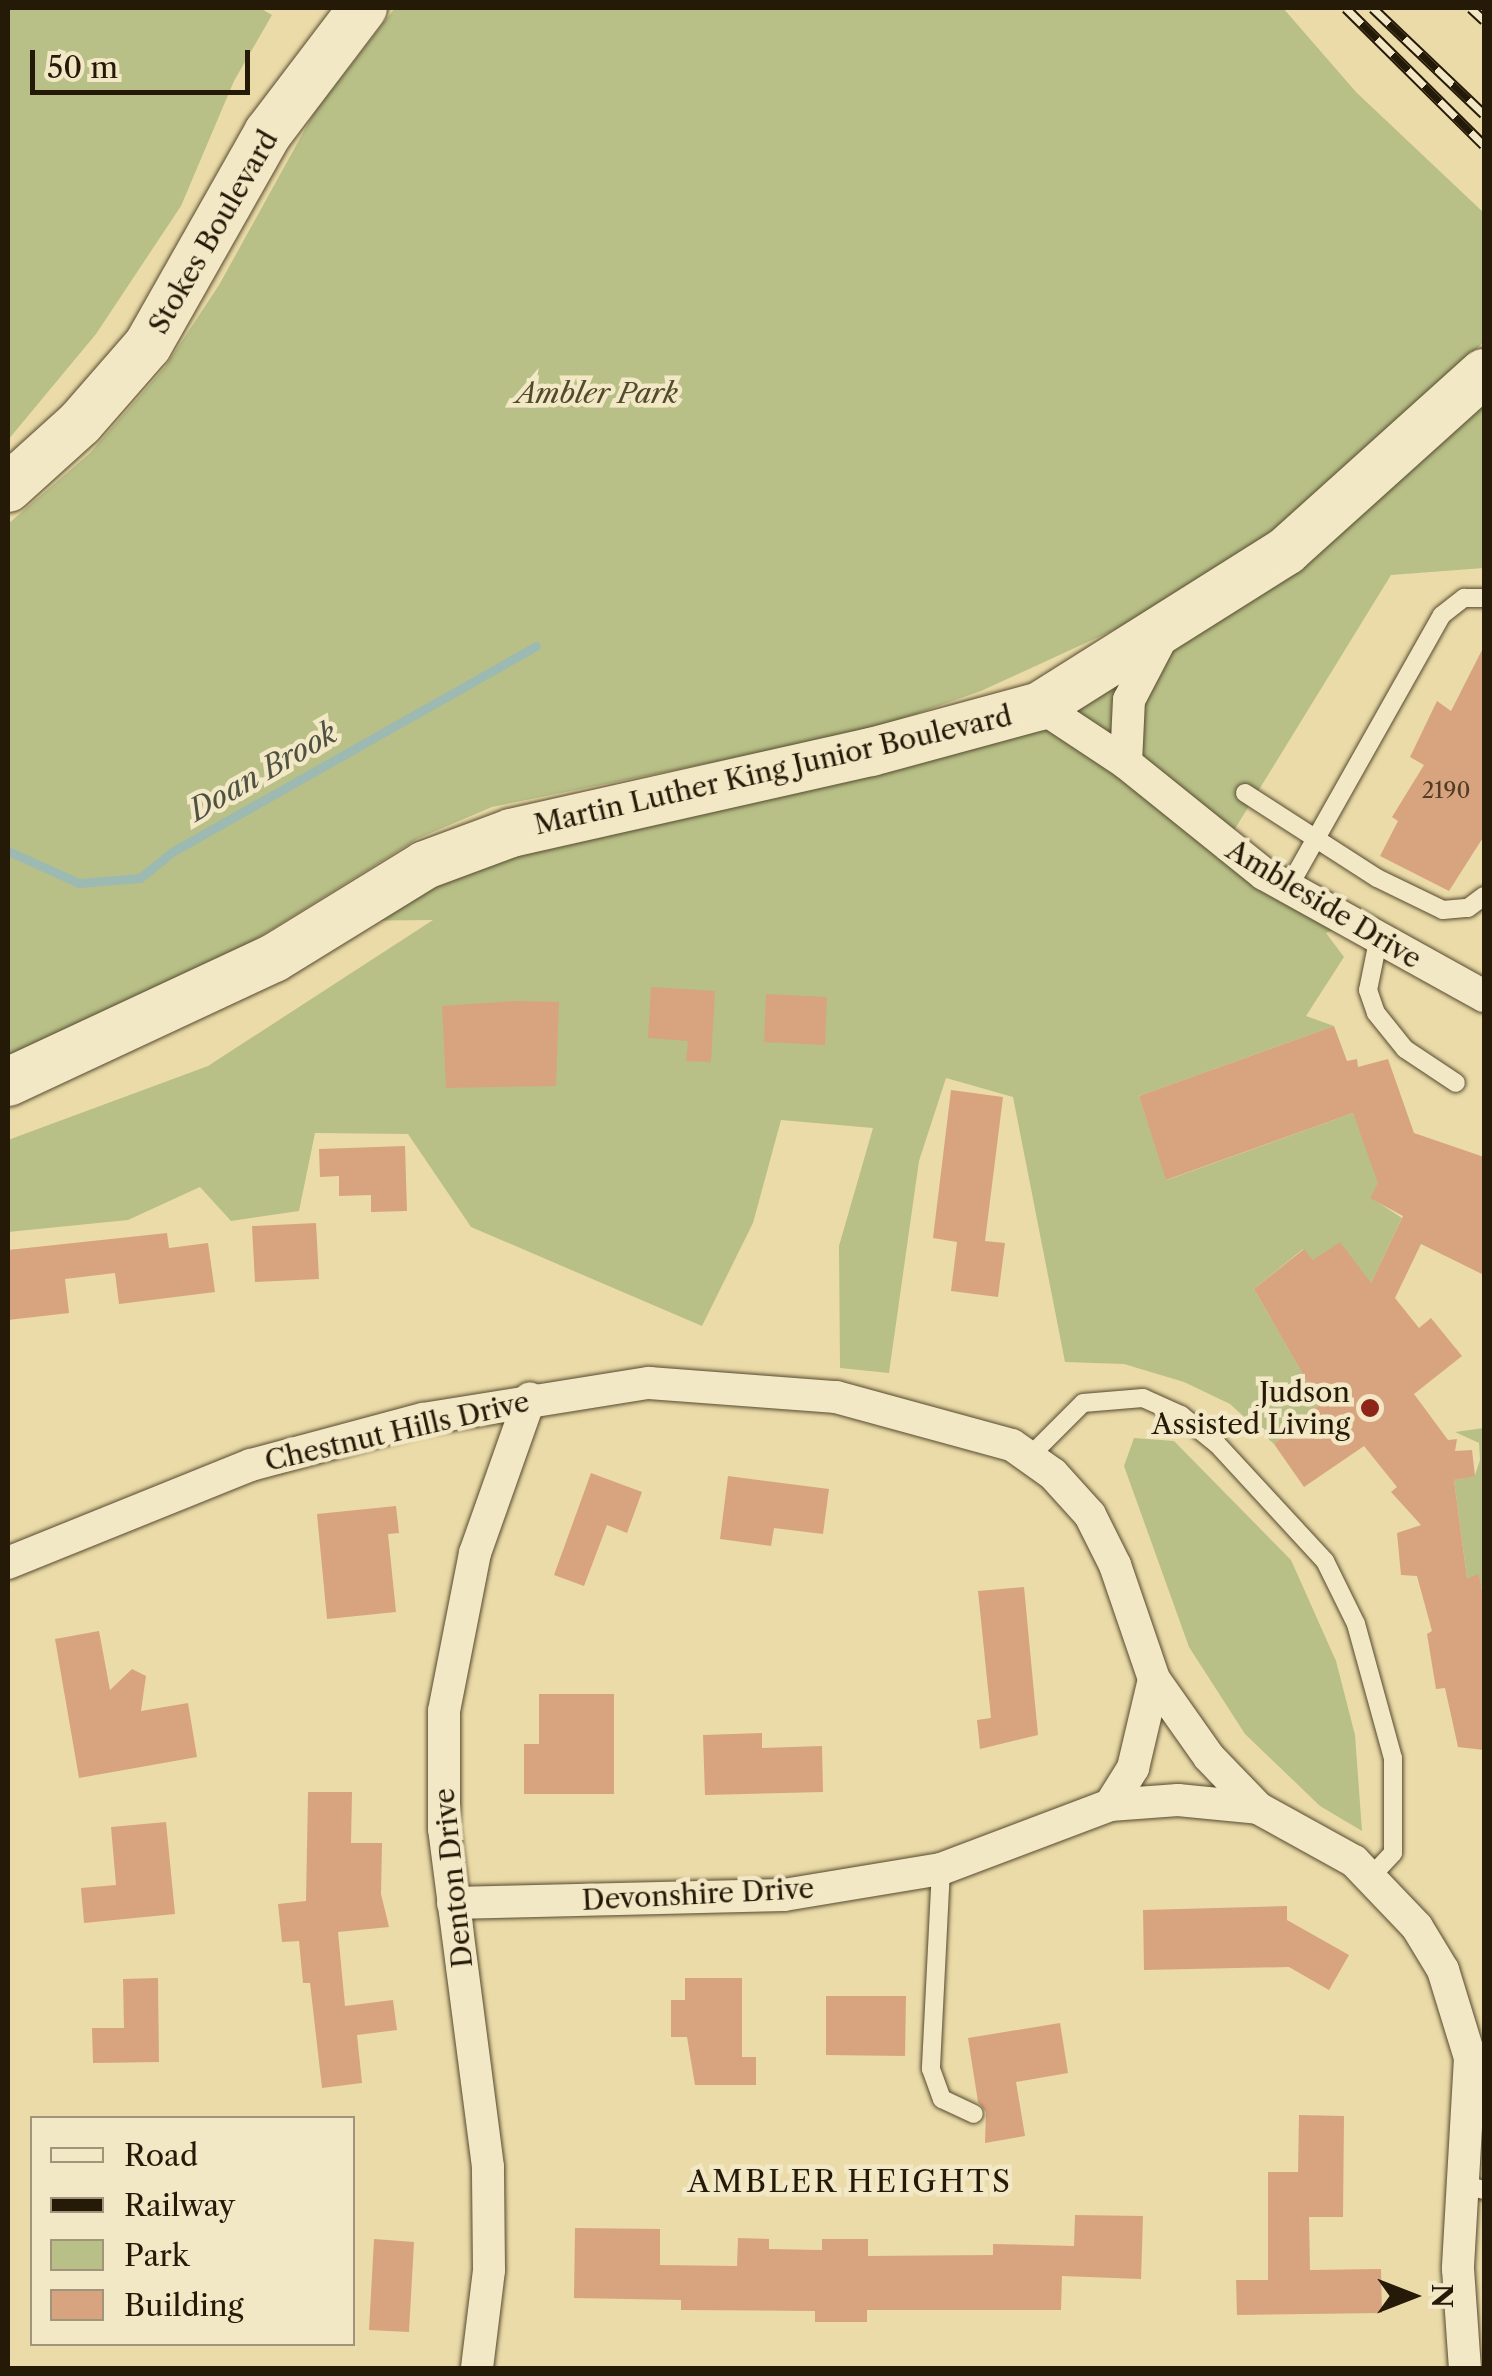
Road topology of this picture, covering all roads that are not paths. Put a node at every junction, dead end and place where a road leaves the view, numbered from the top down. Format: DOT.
graph roads {
  1 [pos="363,8"];
  2 [pos="1484,373"];
  3 [pos="8,488"];
  4 [pos="1484,598"];
  5 [pos="1166,630"];
  6 [pos="1040,706"];
  7 [pos="1126,764"];
  8 [pos="1245,793"];
  9 [pos="1314,842"];
  10 [pos="1288,888"];
  11 [pos="1484,896"];
  12 [pos="1378,942"];
  13 [pos="1484,996"];
  14 [pos="8,1082"];
  15 [pos="1456,1084"];
  16 [pos="530,1398"];
  17 [pos="1029,1457"];
  18 [pos="8,1563"];
  19 [pos="1154,1679"];
  20 [pos="1110,1805"];
  21 [pos="1258,1808"];
  22 [pos="942,1869"];
  23 [pos="1371,1877"];
  24 [pos="453,1903"];
  25 [pos="974,2114"];
  26 [pos="1474,2187"];
  27 [pos="477,2368"];
  28 [pos="1465,2368"];
  1 -- 3 [label="main road, Stokes Boulevard"];
  2 -- 5 [label="main road, Martin Luther King Junior Boulevard"];
  4 -- 9 [label="lane"];
  5 -- 6 [label="main road, Martin Luther King Junior Boulevard"];
  5 -- 7 [label="street"];
  6 -- 7 [label="street, Ambleside Drive"];
  6 -- 14 [label="main road, Martin Luther King Junior Boulevard"];
  7 -- 10 [label="street, Ambleside Drive"];
  8 -- 9 [label="lane"];
  9 -- 10 [label="lane"];
  9 -- 11 [label="lane"];
  10 -- 12 [label="street, Ambleside Drive"];
  12 -- 13 [label="street, Ambleside Drive"];
  12 -- 15 [label="lane"];
  16 -- 17 [label="street, Chestnut Hills Drive"];
  16 -- 18 [label="street, Chestnut Hills Drive"];
  16 -- 24 [label="street, Denton Drive"];
  17 -- 19 [label="street, Chestnut Hills Drive"];
  17 -- 23 [label="lane"];
  19 -- 20 [label="street"];
  19 -- 21 [label="street, Chestnut Hills Drive"];
  20 -- 21 [label="street, Devonshire Drive"];
  20 -- 22 [label="street, Devonshire Drive"];
  21 -- 23 [label="street, Chestnut Hills Drive"];
  22 -- 24 [label="street, Devonshire Drive"];
  22 -- 25 [label="lane"];
  23 -- 26 [label="street, Chestnut Hills Drive"];
  24 -- 27 [label="street, Denton Drive"];
  26 -- 28 [label="street, Chestnut Hills Drive"];
}
